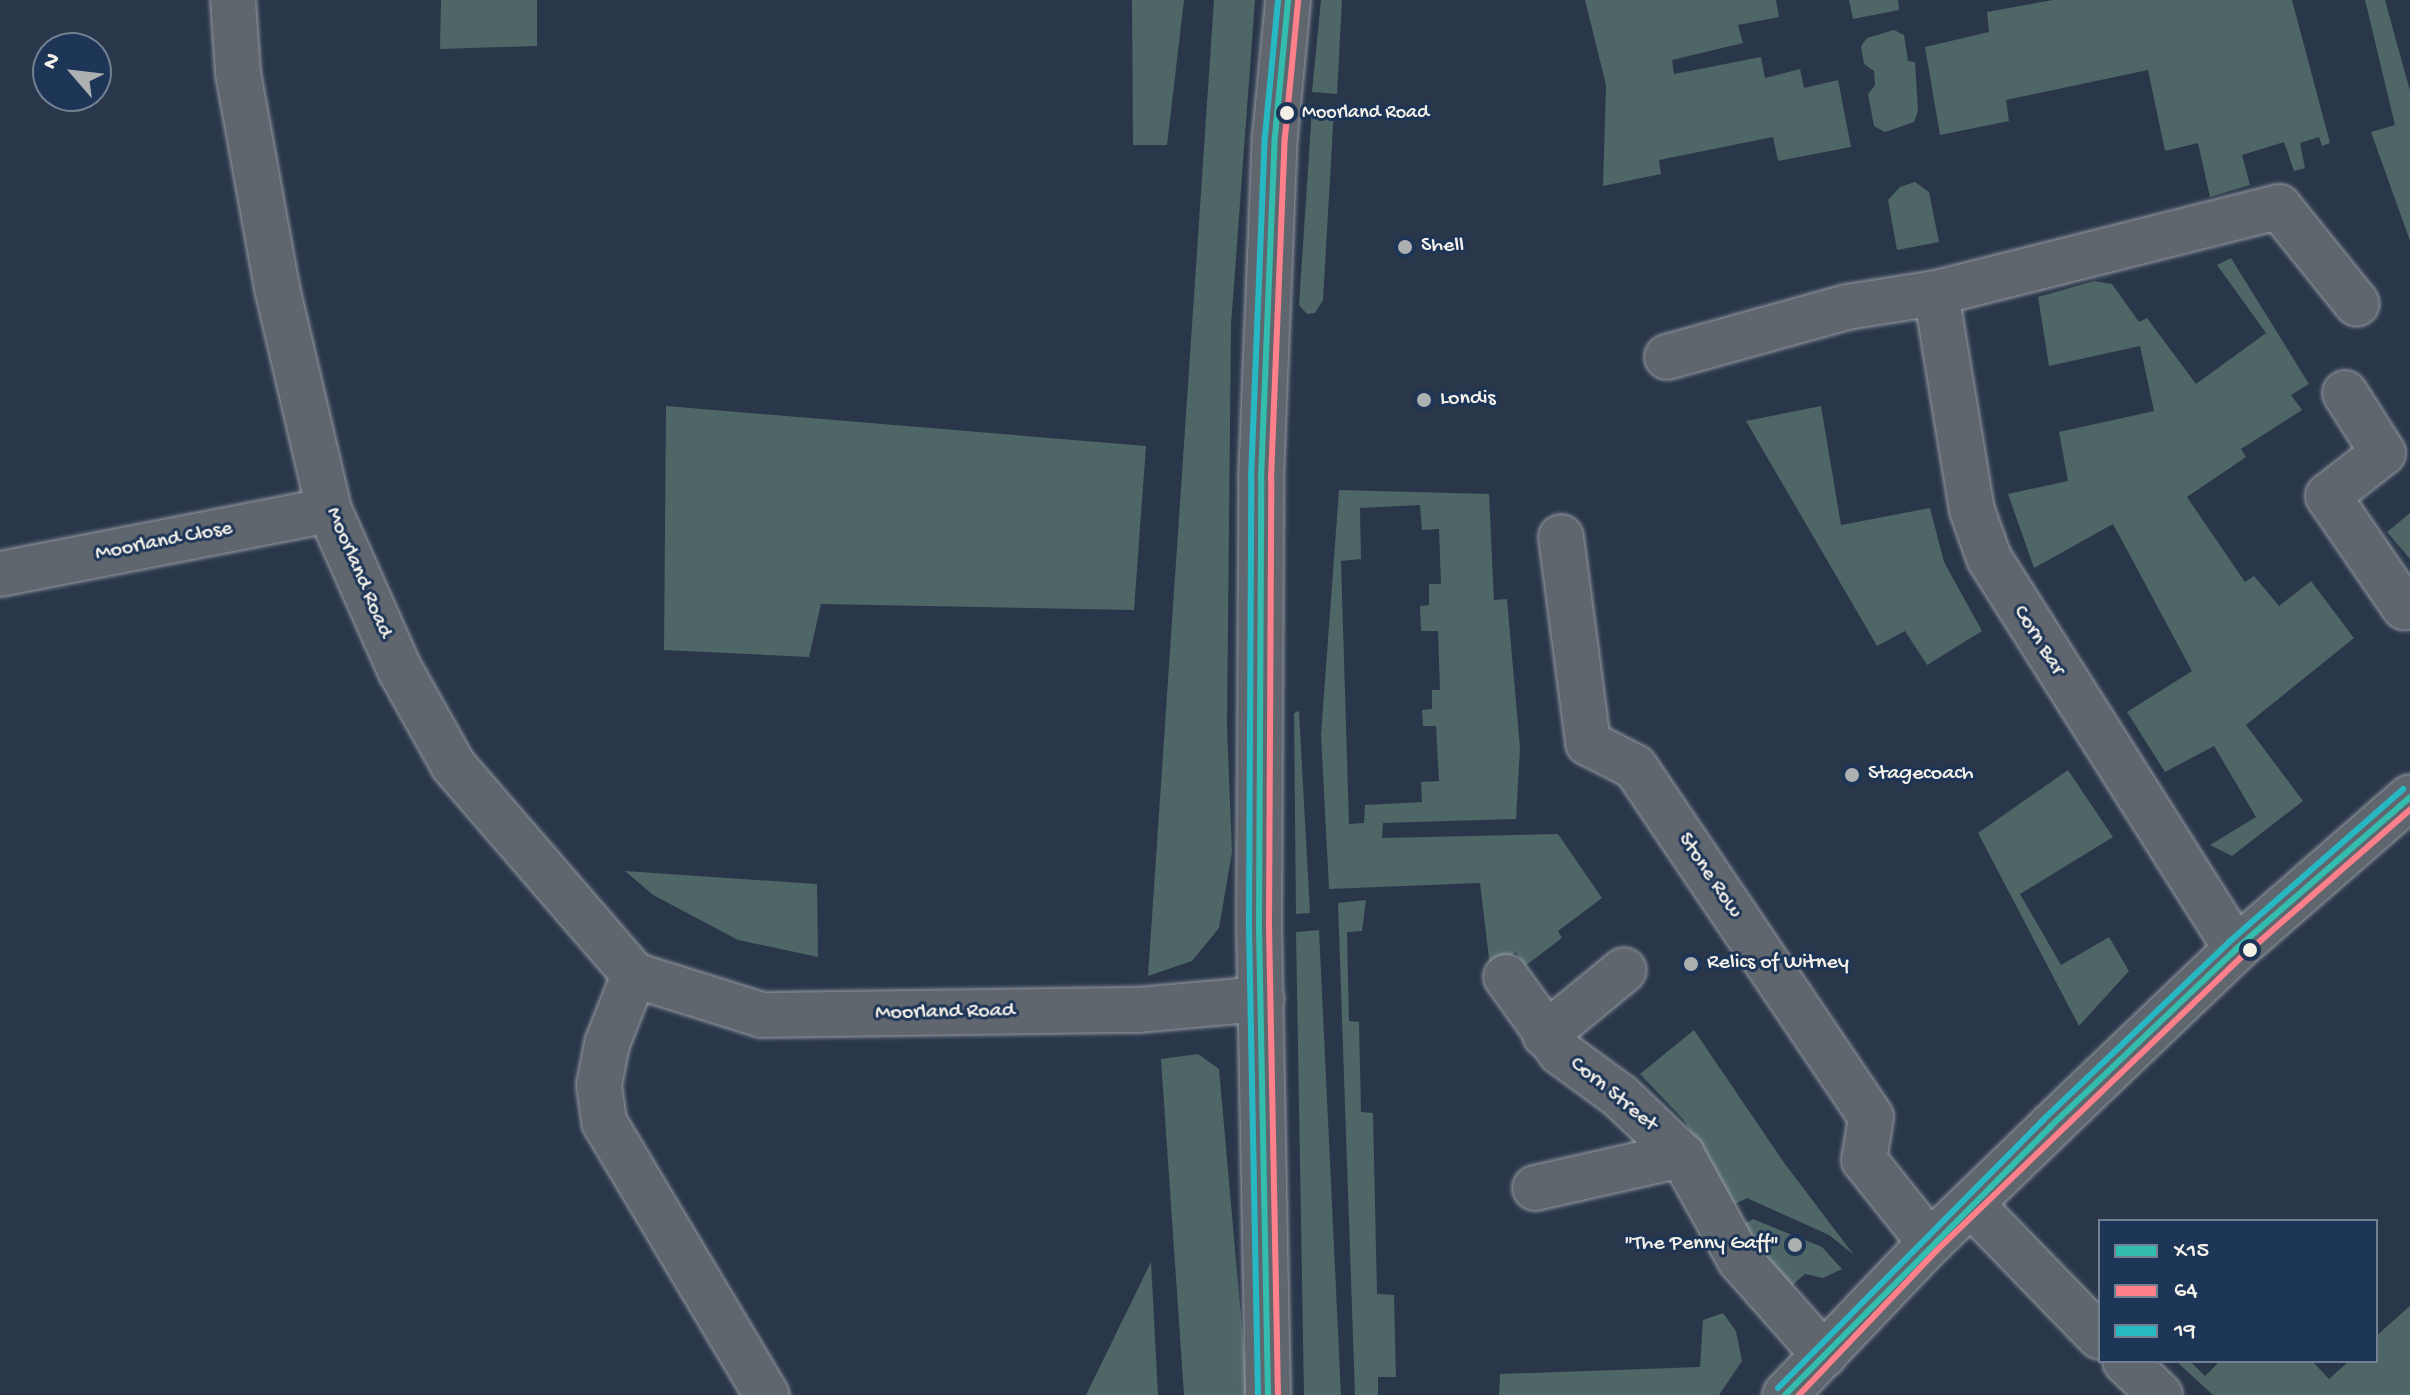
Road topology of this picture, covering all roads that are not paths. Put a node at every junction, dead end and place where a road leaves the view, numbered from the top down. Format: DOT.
graph roads {
  1 [pos="233,0"];
  2 [pos="1288,0"];
  3 [pos="1936,293"];
  4 [pos="2357,304"];
  5 [pos="1667,357"];
  6 [pos="2345,393"];
  7 [pos="329,510"];
  8 [pos="1561,537"];
  9 [pos="0,574"];
  10 [pos="2404,607"];
  11 [pos="2410,797"];
  12 [pos="2236,949"];
  13 [pos="1624,970"];
  14 [pos="634,975"];
  15 [pos="1506,977"];
  16 [pos="1262,999"];
  17 [pos="1545,1035"];
  18 [pos="1682,1155"];
  19 [pos="1535,1188"];
  20 [pos="1971,1204"];
  21 [pos="1930,1243"];
  22 [pos="2098,1335"];
  23 [pos="1824,1355"];
  24 [pos="2127,1363"];
  25 [pos="767,1395"];
  26 [pos="1268,1395"];
  27 [pos="1785,1395"];
  28 [pos="2160,1395"];
  1 -- 7 [label="street, Moorland Road"];
  2 -- 16 [label="street"];
  3 -- 4 [label="street"];
  3 -- 5 [label="street"];
  3 -- 12 [label="street, Corn Bar"];
  6 -- 10 [label="street"];
  7 -- 9 [label="street, Moorland Close"];
  7 -- 14 [label="street, Moorland Road"];
  8 -- 21 [label="street, Stone Row"];
  11 -- 12 [label="street"];
  12 -- 20 [label="street"];
  13 -- 17 [label="street"];
  14 -- 16 [label="street, Moorland Road"];
  14 -- 25 [label="street"];
  15 -- 17 [label="street, Corn Street"];
  16 -- 26 [label="street"];
  17 -- 18 [label="street, Corn Street"];
  18 -- 19 [label="street, Corn Street"];
  18 -- 23 [label="street, Corn Street"];
  20 -- 21 [label="street"];
  20 -- 22 [label="street"];
  21 -- 23 [label="street"];
  23 -- 27 [label="street"];
  24 -- 28 [label="street"];
}
